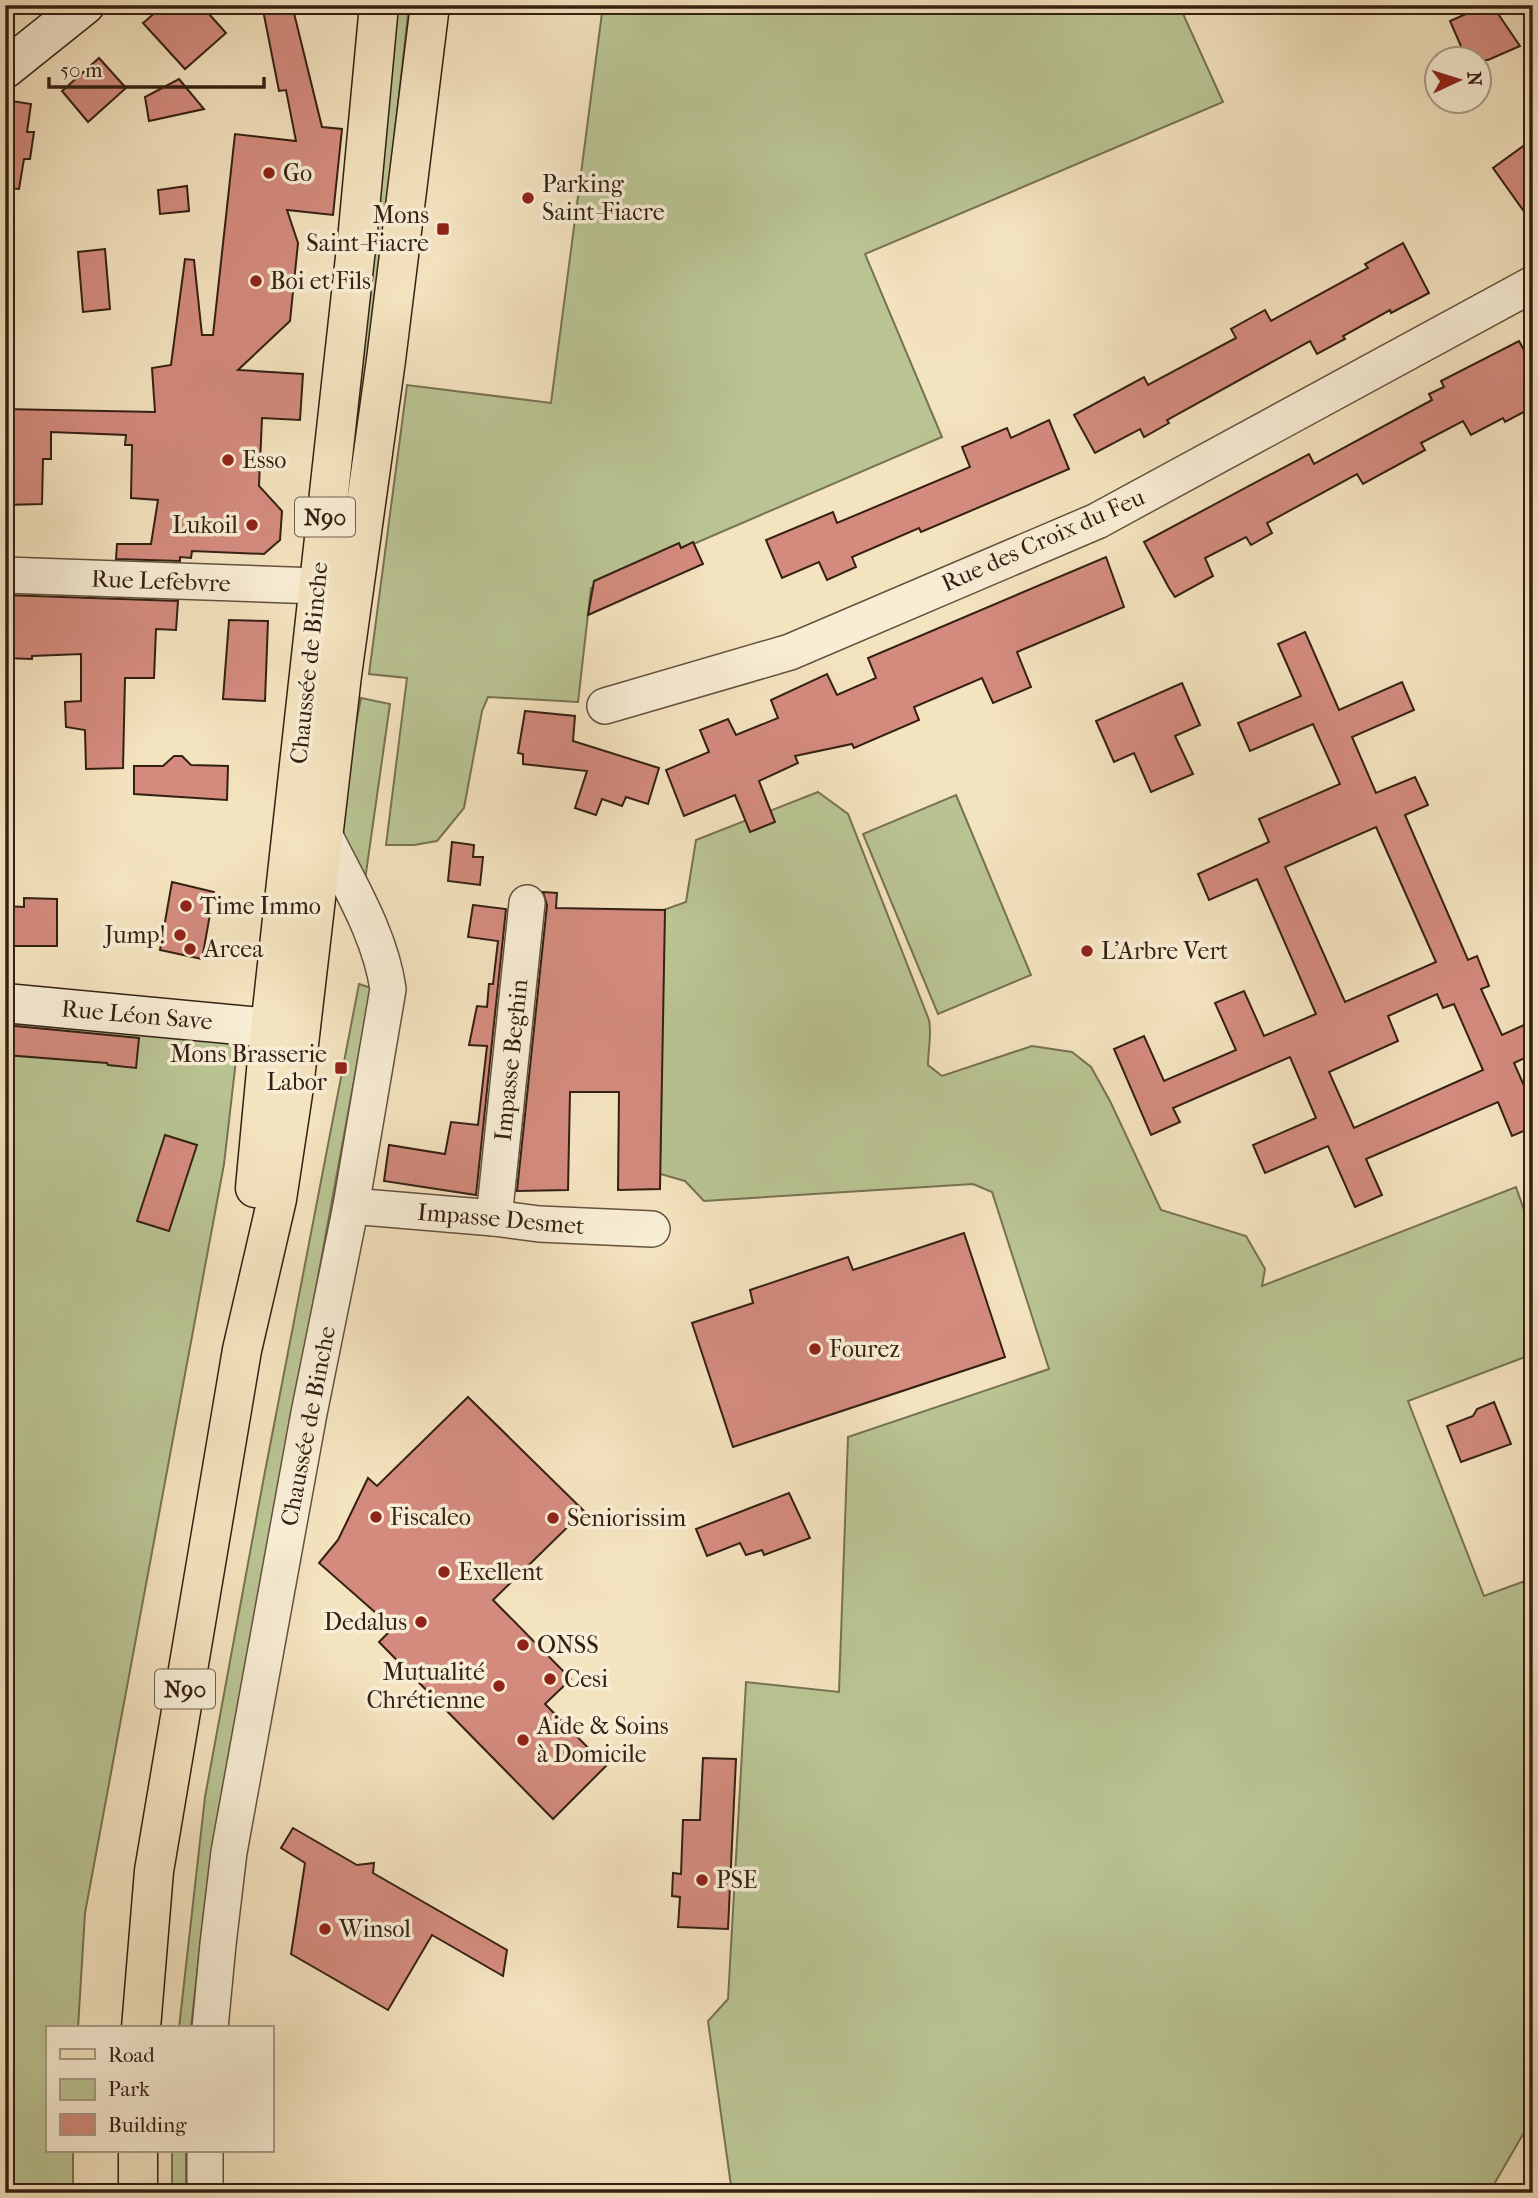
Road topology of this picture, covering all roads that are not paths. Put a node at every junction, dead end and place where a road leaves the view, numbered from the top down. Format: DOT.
graph roads {
  1 [pos="85,5"];
  2 [pos="379,5"];
  3 [pos="430,5"];
  4 [pos="5,69"];
  5 [pos="1533,284"];
  6 [pos="5,575"];
  7 [pos="318,586"];
  8 [pos="605,706"];
  9 [pos="324,836"];
  10 [pos="527,903"];
  11 [pos="5,1003"];
  12 [pos="270,1028"];
  13 [pos="277,1199"];
  14 [pos="351,1206"];
  15 [pos="494,1218"];
  16 [pos="652,1228"];
  17 [pos="242,1350"];
  18 [pos="141,2026"];
  19 [pos="210,2026"];
  20 [pos="138,2152"];
  21 [pos="205,2152"];
  22 [pos="138,2193"];
  23 [pos="205,2193"];
  1 -- 4 [label="street"];
  2 -- 7 [label="main road, Chaussée de Binche / N90"];
  3 -- 9 [label="main road, Chaussée de Binche / N90"];
  5 -- 8 [label="street, Rue des Croix du Feu"];
  6 -- 7 [label="street, Rue Lefebvre"];
  7 -- 12 [label="main road, Chaussée de Binche / N90"];
  9 -- 13 [label="main road, Chaussée de Binche / N90"];
  9 -- 14 [label="street, Chaussée de Binche"];
  10 -- 15 [label="street, Impasse Beghin"];
  11 -- 12 [label="street, Rue Léon Save"];
  12 -- 13 [label="street, Chaussée de Binche"];
  12 -- 17 [label="main road, Chaussée de Binche / N90"];
  13 -- 17 [label="main road, Chaussée de Binche / N90"];
  14 -- 15 [label="street, Impasse Desmet"];
  14 -- 19 [label="street, Chaussée de Binche"];
  15 -- 16 [label="street, Impasse Desmet"];
  17 -- 18 [label="main road, Chaussée de Binche / N90"];
  20 -- 22 [label="main road"];
  21 -- 23 [label="street"];
}
